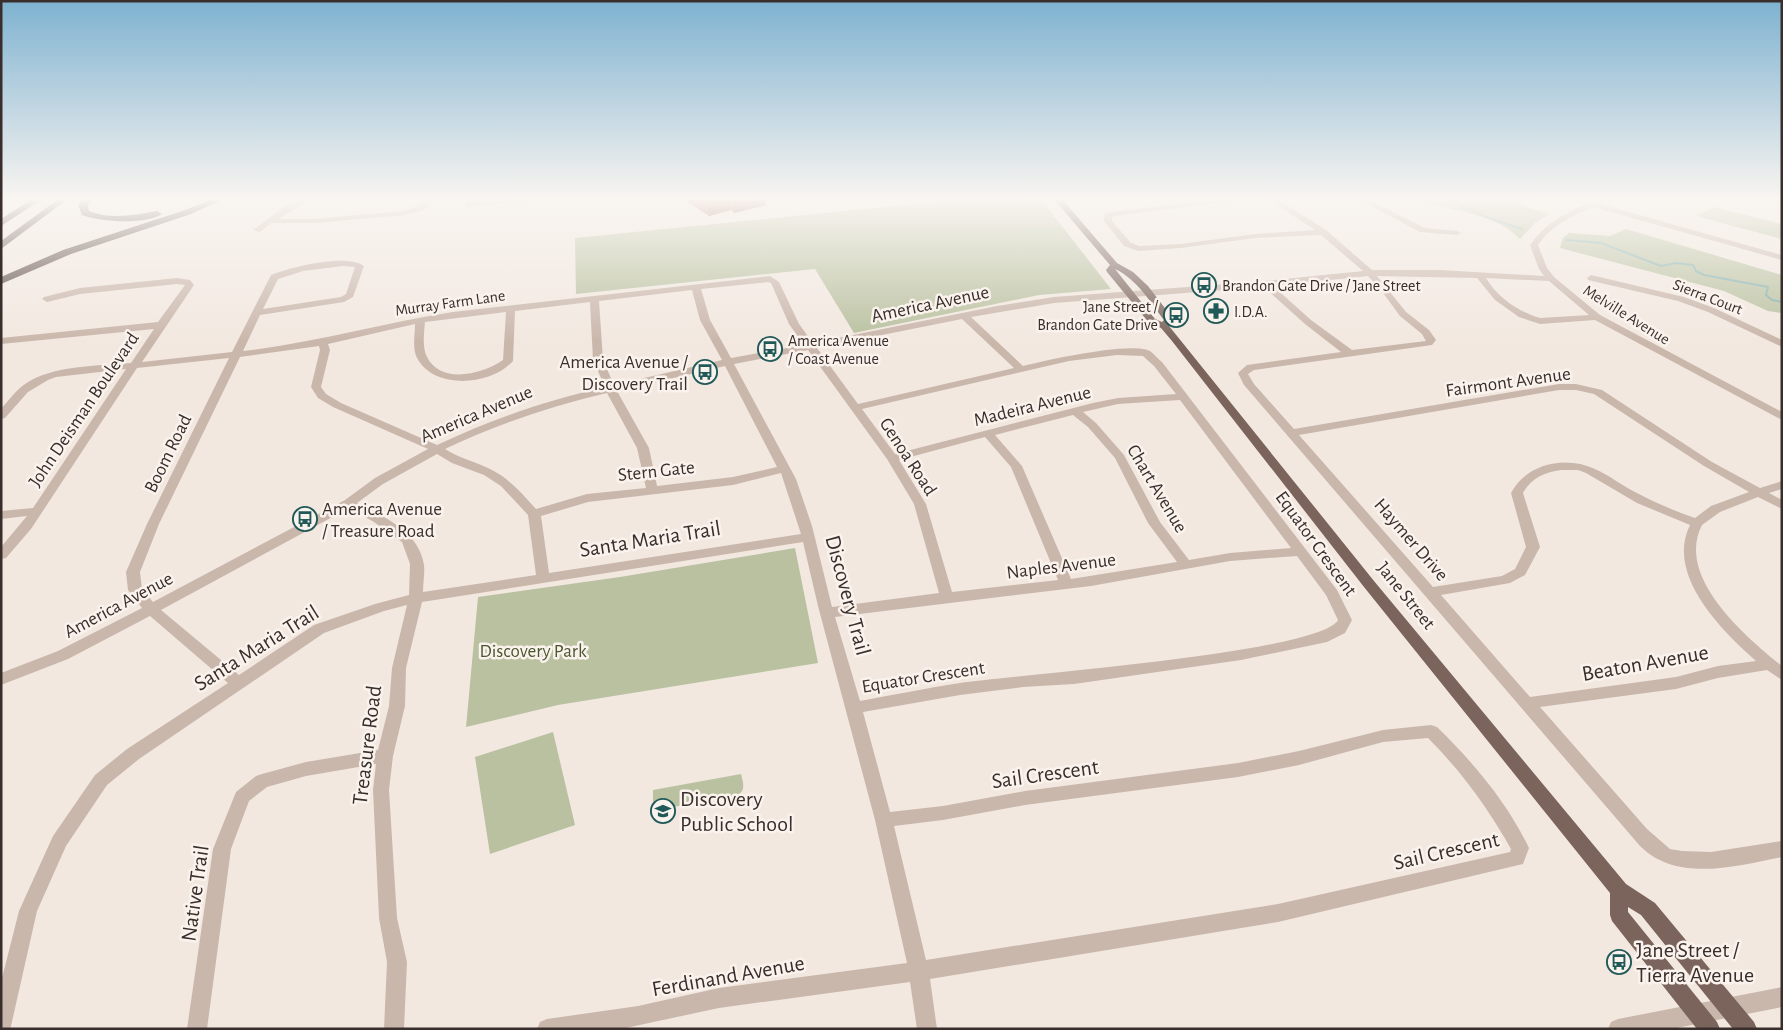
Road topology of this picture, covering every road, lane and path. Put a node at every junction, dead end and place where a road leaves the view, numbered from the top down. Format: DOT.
graph roads {
  1 [pos="85,246"];
  2 [pos="1098,246"];
  3 [pos="1132,246"];
  4 [pos="1180,246"];
  5 [pos="1339,246"];
  6 [pos="1534,246"];
  7 [pos="1740,246"];
  8 [pos="1782,258"];
  9 [pos="1114,265"];
  10 [pos="1369,273"];
  11 [pos="1480,275"];
  12 [pos="1590,278"];
  13 [pos="770,279"];
  14 [pos="1551,279"];
  15 [pos="1,281"];
  16 [pos="1265,283"];
  17 [pos="696,288"];
  18 [pos="1131,294"];
  19 [pos="1147,294"];
  20 [pos="594,298"];
  21 [pos="46,299"];
  22 [pos="511,308"];
  23 [pos="257,313"];
  24 [pos="964,316"];
  25 [pos="1597,317"];
  26 [pos="420,320"];
  27 [pos="161,325"];
  28 [pos="1164,326"];
  29 [pos="1,341"];
  30 [pos="323,341"];
  31 [pos="1782,344"];
  32 [pos="813,347"];
  33 [pos="237,354"];
  34 [pos="1350,354"];
  35 [pos="727,362"];
  36 [pos="135,366"];
  37 [pos="1020,368"];
  38 [pos="612,388"];
  39 [pos="1182,397"];
  40 [pos="854,408"];
  41 [pos="1076,411"];
  42 [pos="1,416"];
  43 [pos="1782,417"];
  44 [pos="1293,433"];
  45 [pos="988,434"];
  46 [pos="436,449"];
  47 [pos="892,458"];
  48 [pos="783,469"];
  49 [pos="1782,485"];
  50 [pos="652,489"];
  51 [pos="1760,492"];
  52 [pos="348,503"];
  53 [pos="1782,505"];
  54 [pos="37,511"];
  55 [pos="534,514"];
  56 [pos="1,515"];
  57 [pos="1697,523"];
  58 [pos="807,537"];
  59 [pos="1300,552"];
  60 [pos="1,555"];
  61 [pos="1186,564"];
  62 [pos="543,578"];
  63 [pos="1067,584"];
  64 [pos="1431,592"];
  65 [pos="947,597"];
  66 [pos="416,598"];
  67 [pos="151,609"];
  68 [pos="827,614"];
  69 [pos="1776,669"];
  70 [pos="1,679"];
  71 [pos="237,682"];
  72 [pos="1528,703"];
  73 [pos="854,708"];
  74 [pos="385,756"];
  75 [pos="884,820"];
  76 [pos="1782,849"];
  77 [pos="1618,890"];
  78 [pos="919,971"];
  79 [pos="1782,997"];
  80 [pos="1729,1007"];
  81 [pos="1697,1013"];
  82 [pos="1,1026"];
  83 [pos="196,1029"];
  84 [pos="394,1029"];
  85 [pos="547,1029"];
  86 [pos="927,1029"];
  87 [pos="1618,1029"];
  88 [pos="1710,1029"];
  89 [pos="1748,1029"];
  1 -- 15 [label="highway"];
  2 -- 9 [label="main road, Jane Street"];
  3 -- 4 [label="street"];
  5 -- 10 [label="street"];
  6 -- 14 [label="street, Melville Avenue"];
  7 -- 8 [label="street"];
  9 -- 18 [label="main road, Jane Street"];
  9 -- 19 [label="main road, Jane Street"];
  10 -- 11 [label="street, America Avenue"];
  10 -- 16 [label="street, America Avenue"];
  10 -- 34 [label="street, Haymer Drive"];
  11 -- 14 [label="street, America Avenue"];
  11 -- 25 [label="street"];
  12 -- 31 [label="street, Sierra Court"];
  13 -- 17 [label="street, Murray Farm Lane"];
  13 -- 32 [label="street, Genoa Road"];
  14 -- 25 [label="street, Melville Avenue"];
  16 -- 19 [label="street, America Avenue"];
  16 -- 34 [label="street"];
  17 -- 20 [label="street, Murray Farm Lane"];
  17 -- 35 [label="street, Discovery Trail"];
  18 -- 19 [label="street, America Avenue"];
  18 -- 24 [label="street, America Avenue"];
  18 -- 28 [label="main road, Jane Street"];
  19 -- 28 [label="main road, Jane Street"];
  20 -- 22 [label="street, Murray Farm Lane"];
  20 -- 38 [label="street"];
  21 -- 27 [label="street, John Deisman Boulevard"];
  22 -- 26 [label="street, Murray Farm Lane"];
  22 -- 26 [label="street"];
  23 -- 23 [label="street, Boom Road"];
  23 -- 33 [label="street, Boom Road"];
  24 -- 32 [label="street, America Avenue"];
  24 -- 37 [label="street"];
  25 -- 43 [label="street, Melville Avenue"];
  26 -- 30 [label="street, Murray Farm Lane"];
  27 -- 29 [label="street"];
  27 -- 36 [label="street, John Deisman Boulevard"];
  28 -- 77 [label="main road, Jane Street"];
  30 -- 33 [label="street, Murray Farm Lane"];
  30 -- 46 [label="street"];
  32 -- 35 [label="street, America Avenue"];
  32 -- 40 [label="street, Genoa Road"];
  33 -- 36 [label="street, Murray Farm Lane"];
  33 -- 67 [label="street, Boom Road"];
  34 -- 44 [label="street, Haymer Drive"];
  35 -- 38 [label="street, America Avenue"];
  35 -- 48 [label="street, Discovery Trail"];
  36 -- 42 [label="street, Murray Farm Lane"];
  36 -- 54 [label="street, John Deisman Boulevard"];
  37 -- 39 [label="street, Equator Crescent"];
  37 -- 40 [label="street, Equator Crescent"];
  38 -- 46 [label="street, America Avenue"];
  38 -- 50 [label="street"];
  39 -- 41 [label="street, Madeira Avenue"];
  39 -- 59 [label="street, Equator Crescent"];
  40 -- 47 [label="street, Genoa Road"];
  41 -- 45 [label="street, Madeira Avenue"];
  41 -- 61 [label="street, Chart Avenue"];
  44 -- 51 [label="street, Fairmont Avenue"];
  44 -- 64 [label="street, Haymer Drive"];
  45 -- 47 [label="street, Madeira Avenue"];
  45 -- 63 [label="street"];
  46 -- 52 [label="street, America Avenue"];
  46 -- 55 [label="street"];
  47 -- 65 [label="street, Genoa Road"];
  48 -- 50 [label="street, Stern Gate"];
  48 -- 58 [label="street, Discovery Trail"];
  49 -- 51 [label="street"];
  50 -- 55 [label="street, Stern Gate"];
  51 -- 53 [label="street, Fairmont Avenue"];
  51 -- 57 [label="street"];
  52 -- 66 [label="street, Treasure Road"];
  52 -- 67 [label="street, America Avenue"];
  54 -- 56 [label="street"];
  54 -- 60 [label="street, John Deisman Boulevard"];
  55 -- 62 [label="street"];
  57 -- 64 [label="street"];
  57 -- 69 [label="street"];
  58 -- 62 [label="street, Santa Maria Trail"];
  58 -- 68 [label="street, Discovery Trail"];
  59 -- 61 [label="street, Naples Avenue"];
  59 -- 73 [label="street, Equator Crescent"];
  61 -- 63 [label="street, Naples Avenue"];
  62 -- 66 [label="street, Santa Maria Trail"];
  63 -- 65 [label="street, Naples Avenue"];
  64 -- 72 [label="street, Haymer Drive"];
  65 -- 68 [label="street, Naples Avenue"];
  66 -- 71 [label="street, Santa Maria Trail"];
  66 -- 74 [label="street, Treasure Road"];
  67 -- 70 [label="street, America Avenue"];
  67 -- 71 [label="street, Boom Road"];
  68 -- 73 [label="street, Discovery Trail"];
  69 -- 72 [label="street, Beaton Avenue"];
  71 -- 82 [label="street, Santa Maria Trail"];
  72 -- 76 [label="street, Haymer Drive"];
  73 -- 75 [label="street, Discovery Trail"];
  74 -- 83 [label="street, Native Trail"];
  74 -- 84 [label="street, Treasure Road"];
  75 -- 78 [label="street, Discovery Trail"];
  75 -- 78 [label="street, Sail Crescent"];
  77 -- 80 [label="main road, Jane Street"];
  77 -- 81 [label="main road"];
  78 -- 85 [label="street, Ferdinand Avenue"];
  78 -- 86 [label="street, Discovery Trail"];
  79 -- 80 [label="street"];
  80 -- 81 [label="street"];
  80 -- 89 [label="main road, Jane Street"];
  81 -- 87 [label="street"];
  81 -- 88 [label="main road"];
}
